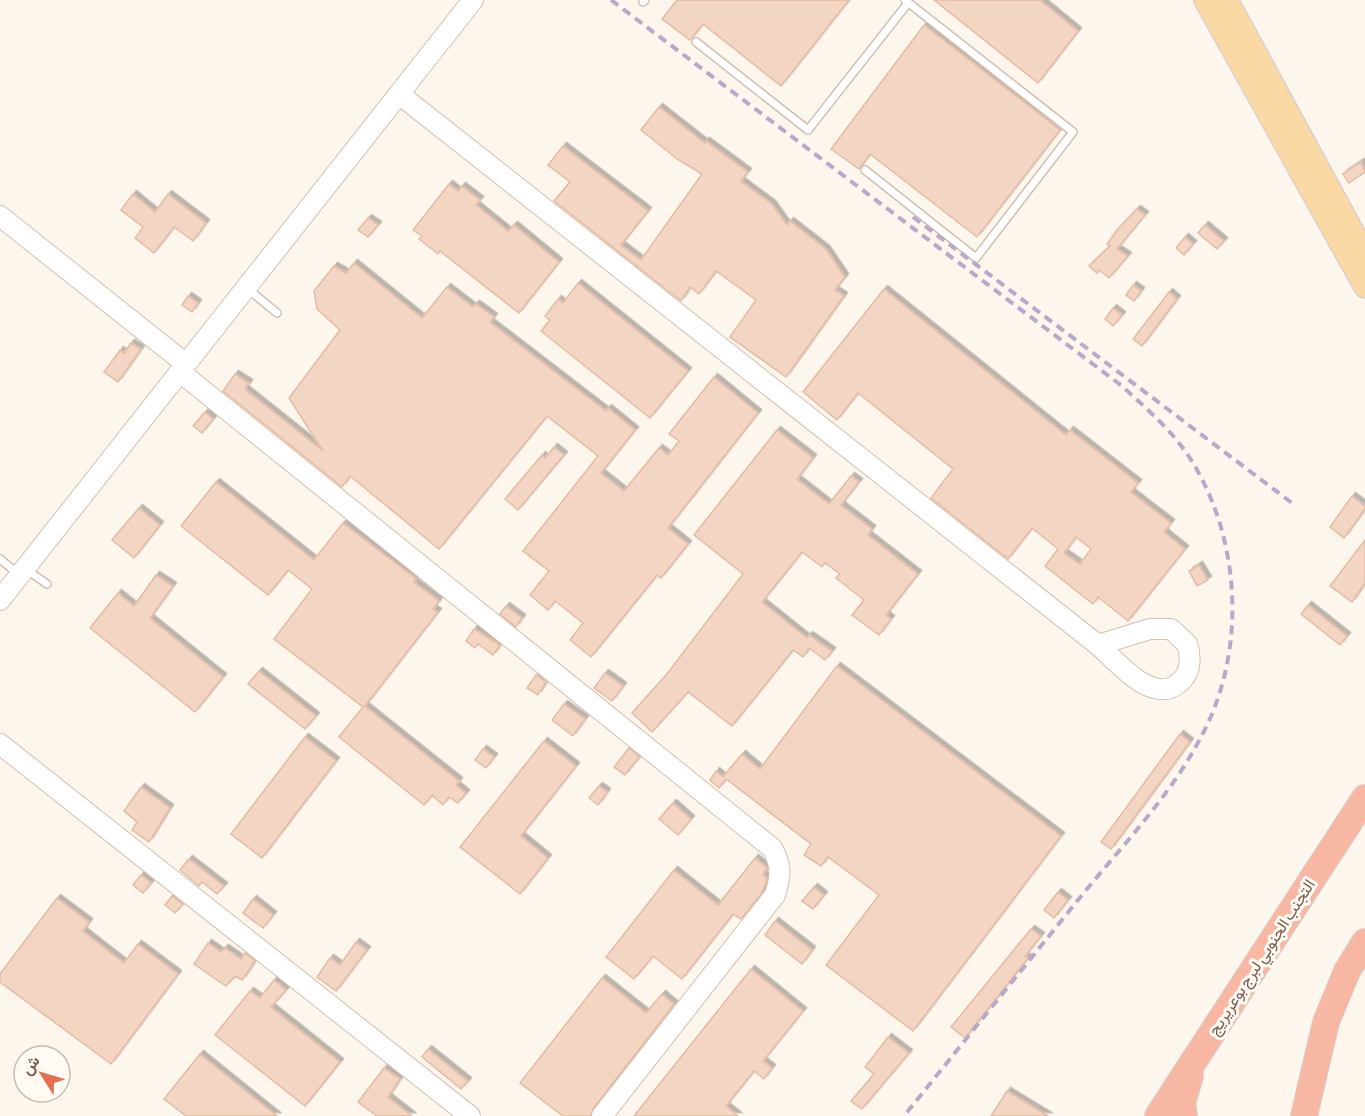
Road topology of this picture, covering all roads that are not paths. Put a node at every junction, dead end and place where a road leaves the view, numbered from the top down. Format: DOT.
graph roads {
  1 [pos="473,0"];
  2 [pos="1205,0"];
  3 [pos="1227,0"];
  4 [pos="906,1"];
  5 [pos="696,42"];
  6 [pos="399,94"];
  7 [pos="865,170"];
  8 [pos="0,216"];
  9 [pos="1365,254"];
  10 [pos="1365,287"];
  11 [pos="246,288"];
  12 [pos="278,312"];
  13 [pos="183,368"];
  14 [pos="0,559"];
  15 [pos="22,572"];
  16 [pos="47,584"];
  17 [pos="0,600"];
  18 [pos="1098,645"];
  19 [pos="0,744"];
  20 [pos="1365,798"];
  21 [pos="1365,942"];
  22 [pos="1208,1037"];
  23 [pos="470,1116"];
  24 [pos="602,1116"];
  25 [pos="1158,1116"];
  26 [pos="1184,1116"];
  27 [pos="1304,1116"];
  1 -- 6 [label="street"];
  2 -- 10 [label="main road"];
  3 -- 9 [label="main road"];
  4 -- 5 [label="lane"];
  4 -- 7 [label="lane"];
  6 -- 11 [label="street"];
  6 -- 18 [label="street"];
  8 -- 13 [label="street"];
  11 -- 12 [label="lane"];
  11 -- 13 [label="street"];
  13 -- 15 [label="street"];
  13 -- 24 [label="street"];
  14 -- 15 [label="lane"];
  15 -- 16 [label="lane"];
  15 -- 17 [label="street"];
  19 -- 23 [label="street"];
  20 -- 22 [label="highway, التجنب الجنوبي لبرج بوعريريج"];
  21 -- 27 [label="highway"];
  22 -- 25 [label="highway, التجنب الجنوبي لبرج بوعريريج"];
  22 -- 26 [label="highway"];
}
